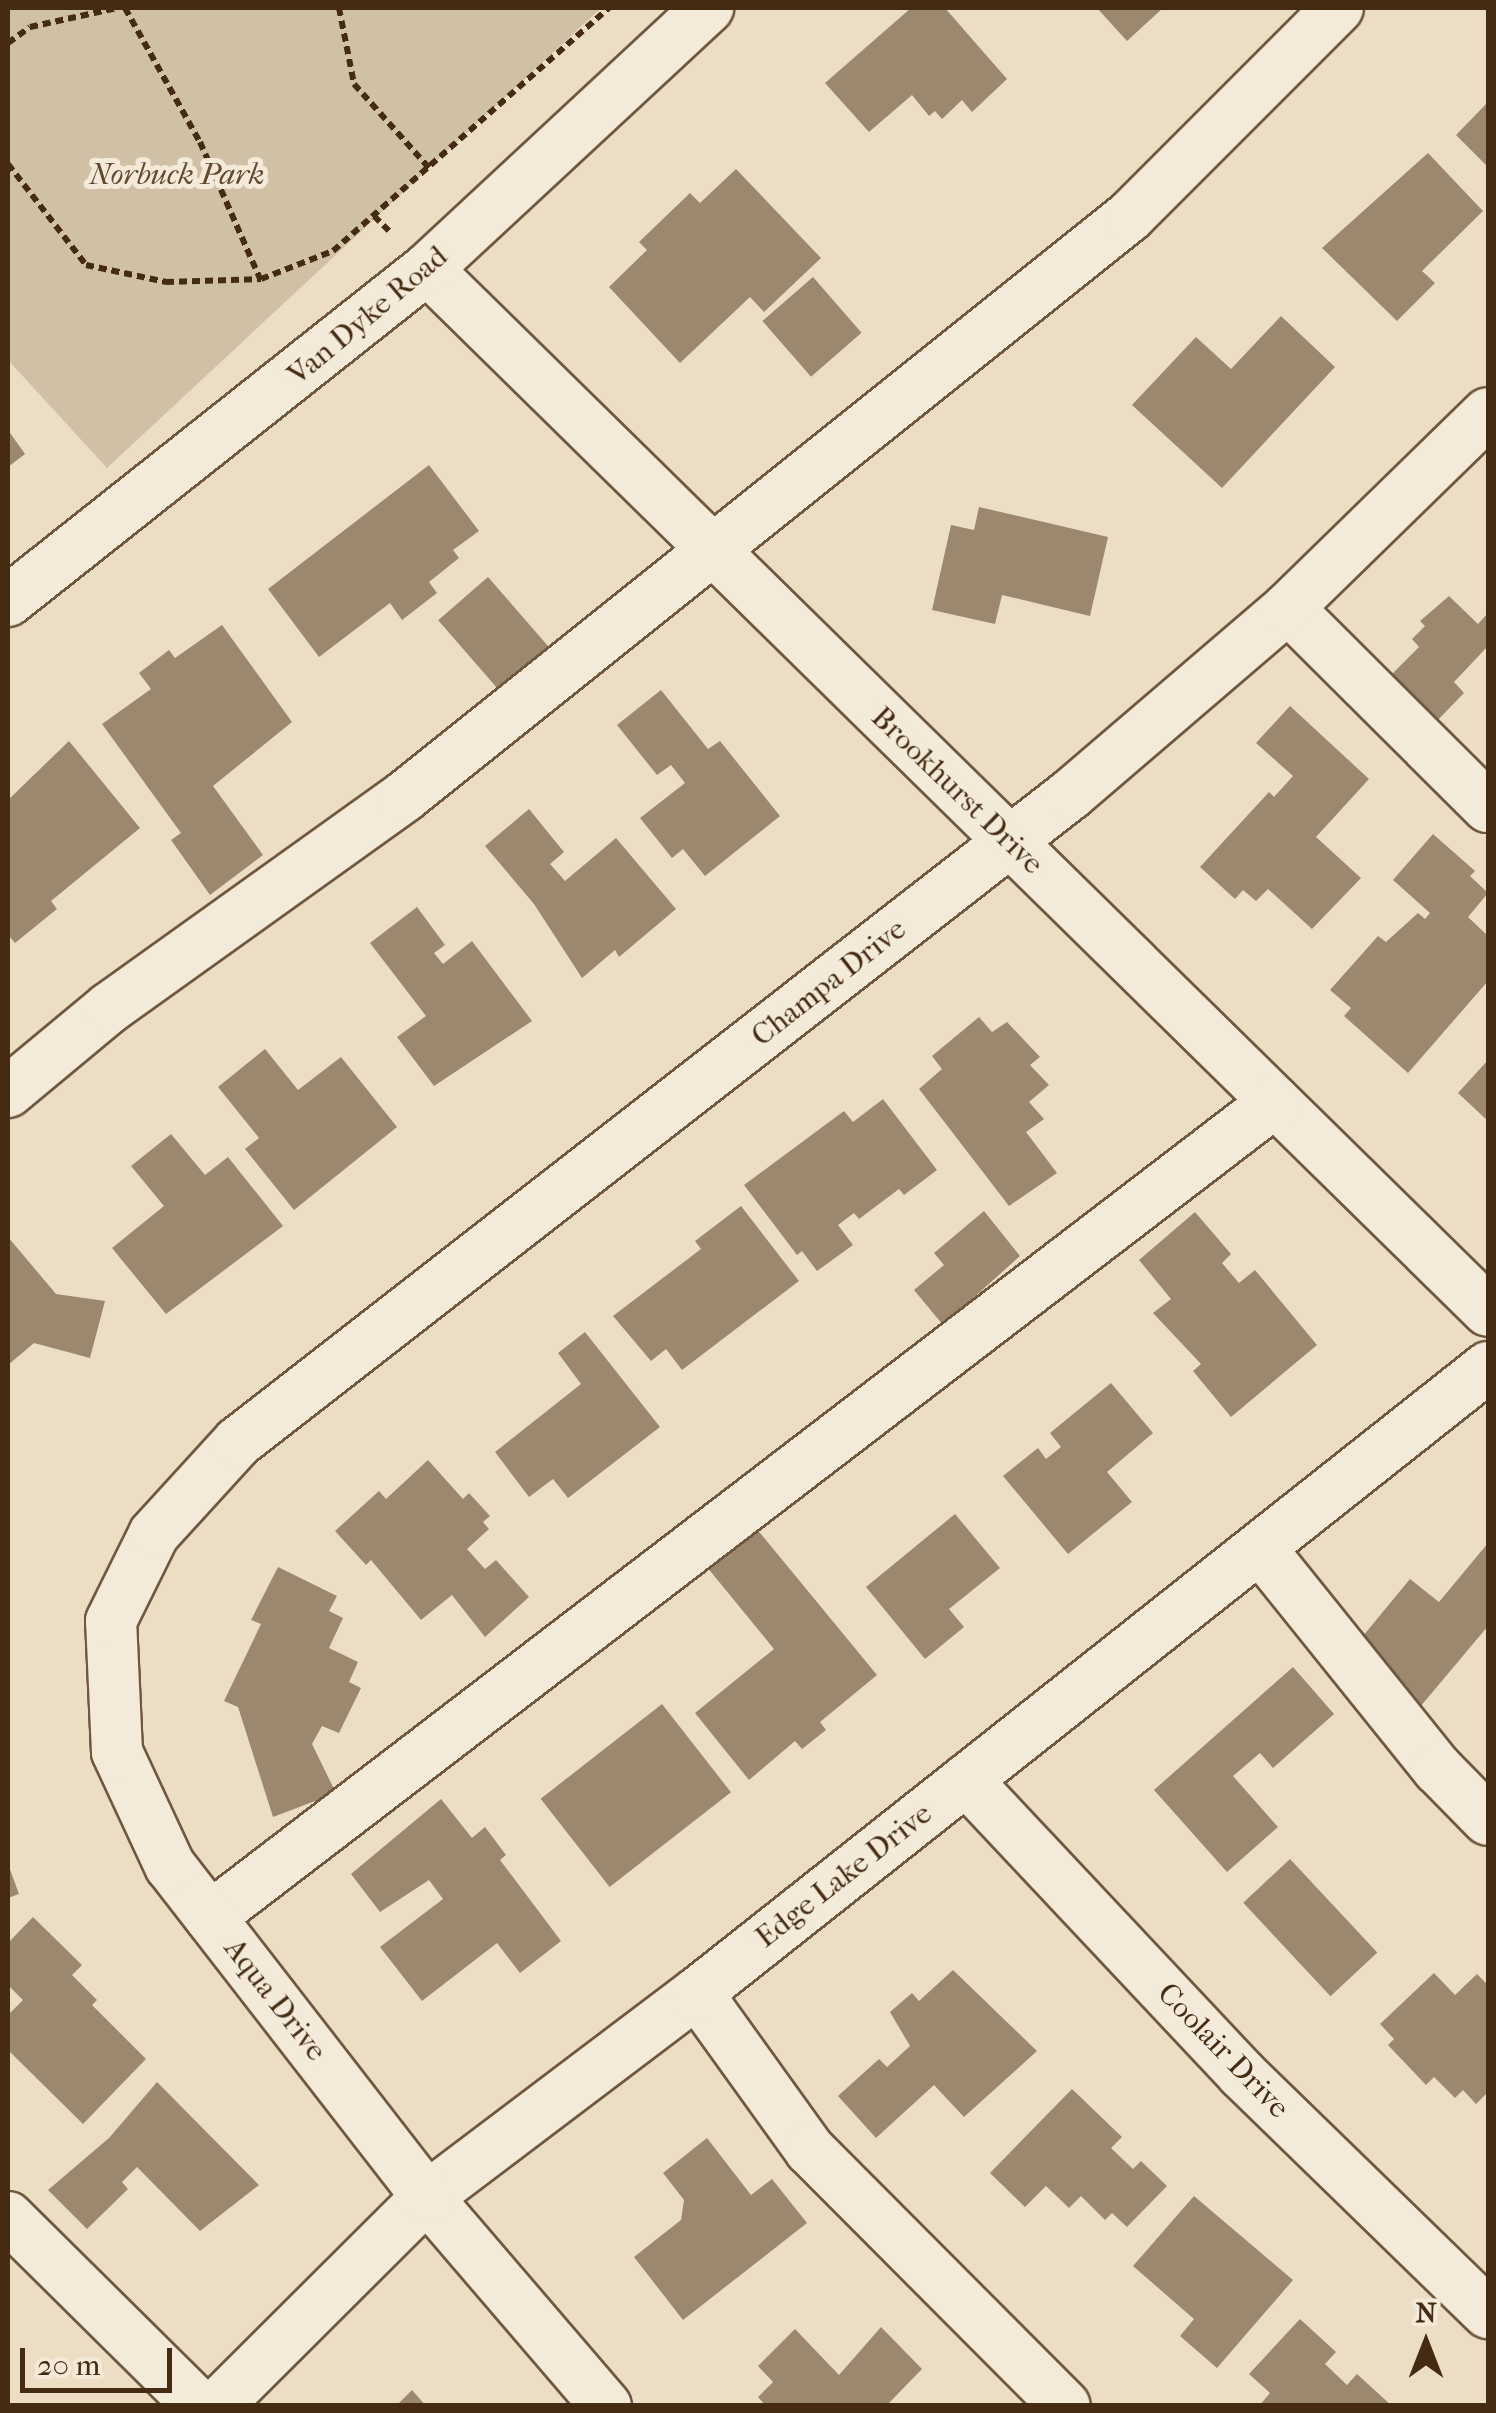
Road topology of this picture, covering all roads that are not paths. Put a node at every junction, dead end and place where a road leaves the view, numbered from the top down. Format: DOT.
graph roads {
  1 [pos="708,8"];
  2 [pos="1338,8"];
  3 [pos="427,269"];
  4 [pos="1488,413"];
  5 [pos="708,548"];
  6 [pos="8,601"];
  7 [pos="1288,608"];
  8 [pos="1488,807"];
  9 [pos="1009,842"];
  10 [pos="8,1092"];
  11 [pos="1275,1102"];
  12 [pos="1488,1311"];
  13 [pos="1488,1367"];
  14 [pos="154,1534"];
  15 [pos="1260,1548"];
  16 [pos="966,1780"];
  17 [pos="1488,1820"];
  18 [pos="210,1917"];
  19 [pos="697,1993"];
  20 [pos="427,2197"];
  21 [pos="8,2217"];
  22 [pos="1488,2313"];
  23 [pos="198,2406"];
  24 [pos="218,2406"];
  25 [pos="606,2406"];
  26 [pos="1065,2406"];
  1 -- 3 [label="street, Van Dyke Road"];
  2 -- 5 [label="street"];
  3 -- 5 [label="street, Brookhurst Drive"];
  3 -- 6 [label="street, Van Dyke Road"];
  4 -- 7 [label="street, Champa Drive"];
  5 -- 9 [label="street, Brookhurst Drive"];
  5 -- 10 [label="street"];
  7 -- 8 [label="street"];
  7 -- 9 [label="street, Champa Drive"];
  9 -- 11 [label="street, Brookhurst Drive"];
  9 -- 14 [label="street, Champa Drive"];
  11 -- 12 [label="street, Brookhurst Drive"];
  11 -- 18 [label="street"];
  13 -- 15 [label="street, Edge Lake Drive"];
  14 -- 18 [label="street, Aqua Drive"];
  15 -- 16 [label="street, Edge Lake Drive"];
  15 -- 17 [label="street"];
  16 -- 19 [label="street, Edge Lake Drive"];
  16 -- 22 [label="street, Coolair Drive"];
  18 -- 20 [label="street, Aqua Drive"];
  19 -- 20 [label="street, Edge Lake Drive"];
  19 -- 26 [label="street"];
  20 -- 24 [label="street, Edge Lake Drive"];
  20 -- 25 [label="street, Aqua Drive"];
  21 -- 23 [label="street"];
}
